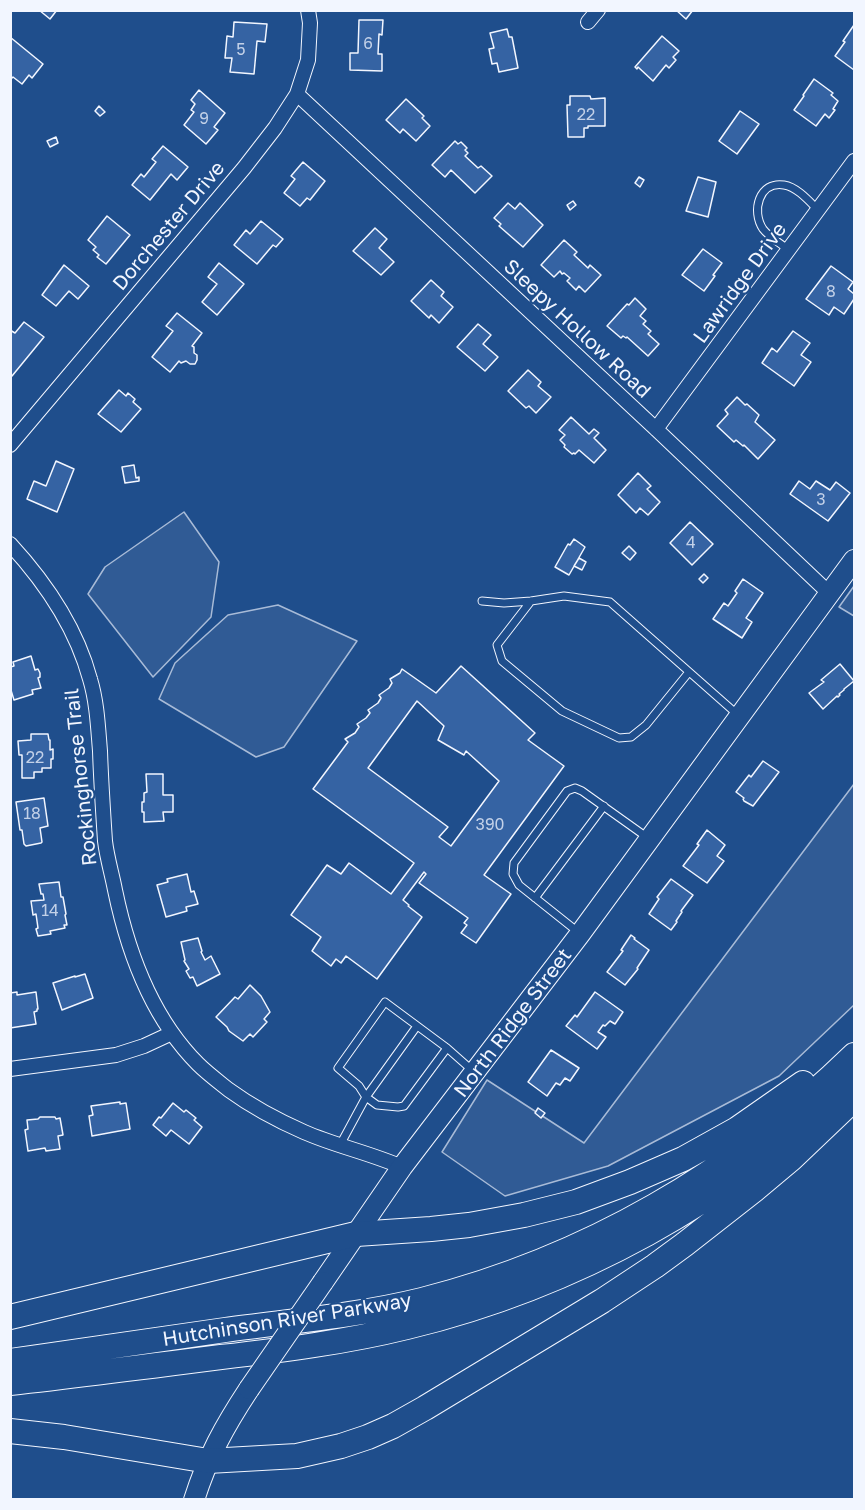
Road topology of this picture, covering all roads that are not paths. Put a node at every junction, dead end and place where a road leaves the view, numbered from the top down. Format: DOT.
graph roads {
  1 [pos="308,10"];
  2 [pos="598,10"];
  3 [pos="588,22"];
  4 [pos="297,94"];
  5 [pos="855,161"];
  6 [pos="818,210"];
  7 [pos="789,250"];
  8 [pos="656,429"];
  9 [pos="10,445"];
  10 [pos="10,544"];
  11 [pos="855,560"];
  12 [pos="830,594"];
  13 [pos="482,601"];
  14 [pos="531,602"];
  15 [pos="689,672"];
  16 [pos="740,717"];
  17 [pos="604,806"];
  18 [pos="650,839"];
  19 [pos="534,898"];
  20 [pos="580,934"];
  21 [pos="417,1026"];
  22 [pos="172,1033"];
  23 [pos="855,1038"];
  24 [pos="447,1048"];
  25 [pos="855,1055"];
  26 [pos="10,1069"];
  27 [pos="474,1072"];
  28 [pos="855,1081"];
  29 [pos="366,1097"];
  30 [pos="855,1099"];
  31 [pos="340,1145"];
  32 [pos="402,1167"];
  33 [pos="356,1234"];
  34 [pos="10,1317"];
  35 [pos="10,1361"];
  36 [pos="10,1383"];
  37 [pos="10,1431"];
  38 [pos="208,1461"];
  39 [pos="194,1500"];
  1 -- 4 [label="street, Dorchester Drive"];
  2 -- 3 [label="street"];
  4 -- 8 [label="street, Sleepy Hollow Road"];
  4 -- 9 [label="street, Dorchester Drive"];
  5 -- 6 [label="street, Lawridge Drive"];
  6 -- 7 [label="street, Lawridge Drive"];
  6 -- 7 [label="lane"];
  7 -- 8 [label="street, Lawridge Drive"];
  8 -- 12 [label="street, Sleepy Hollow Road"];
  10 -- 22 [label="street, Rockinghorse Trail"];
  11 -- 12 [label="street, North Ridge Street"];
  12 -- 16 [label="street, North Ridge Street"];
  13 -- 14 [label="lane"];
  14 -- 15 [label="lane"];
  14 -- 15 [label="lane"];
  15 -- 16 [label="lane"];
  16 -- 18 [label="street, North Ridge Street"];
  17 -- 18 [label="lane"];
  17 -- 19 [label="lane"];
  17 -- 19 [label="lane"];
  18 -- 20 [label="street, North Ridge Street"];
  19 -- 20 [label="lane"];
  20 -- 27 [label="street, North Ridge Street"];
  21 -- 24 [label="lane"];
  21 -- 29 [label="lane"];
  21 -- 29 [label="lane"];
  22 -- 26 [label="street"];
  22 -- 31 [label="street, Rockinghorse Trail"];
  23 -- 33 [label="highway"];
  24 -- 27 [label="lane"];
  24 -- 29 [label="lane"];
  25 -- 35 [label="highway, Hutchinson River Parkway"];
  27 -- 32 [label="street, North Ridge Street"];
  28 -- 36 [label="highway, Hutchinson River Parkway"];
  29 -- 31 [label="lane"];
  30 -- 38 [label="highway"];
  31 -- 32 [label="street, Rockinghorse Trail"];
  32 -- 33 [label="street, North Ridge Street"];
  33 -- 34 [label="highway"];
  33 -- 38 [label="street, North Ridge Street, bridge"];
  37 -- 38 [label="highway"];
  38 -- 39 [label="street, North Ridge Street"];
}
